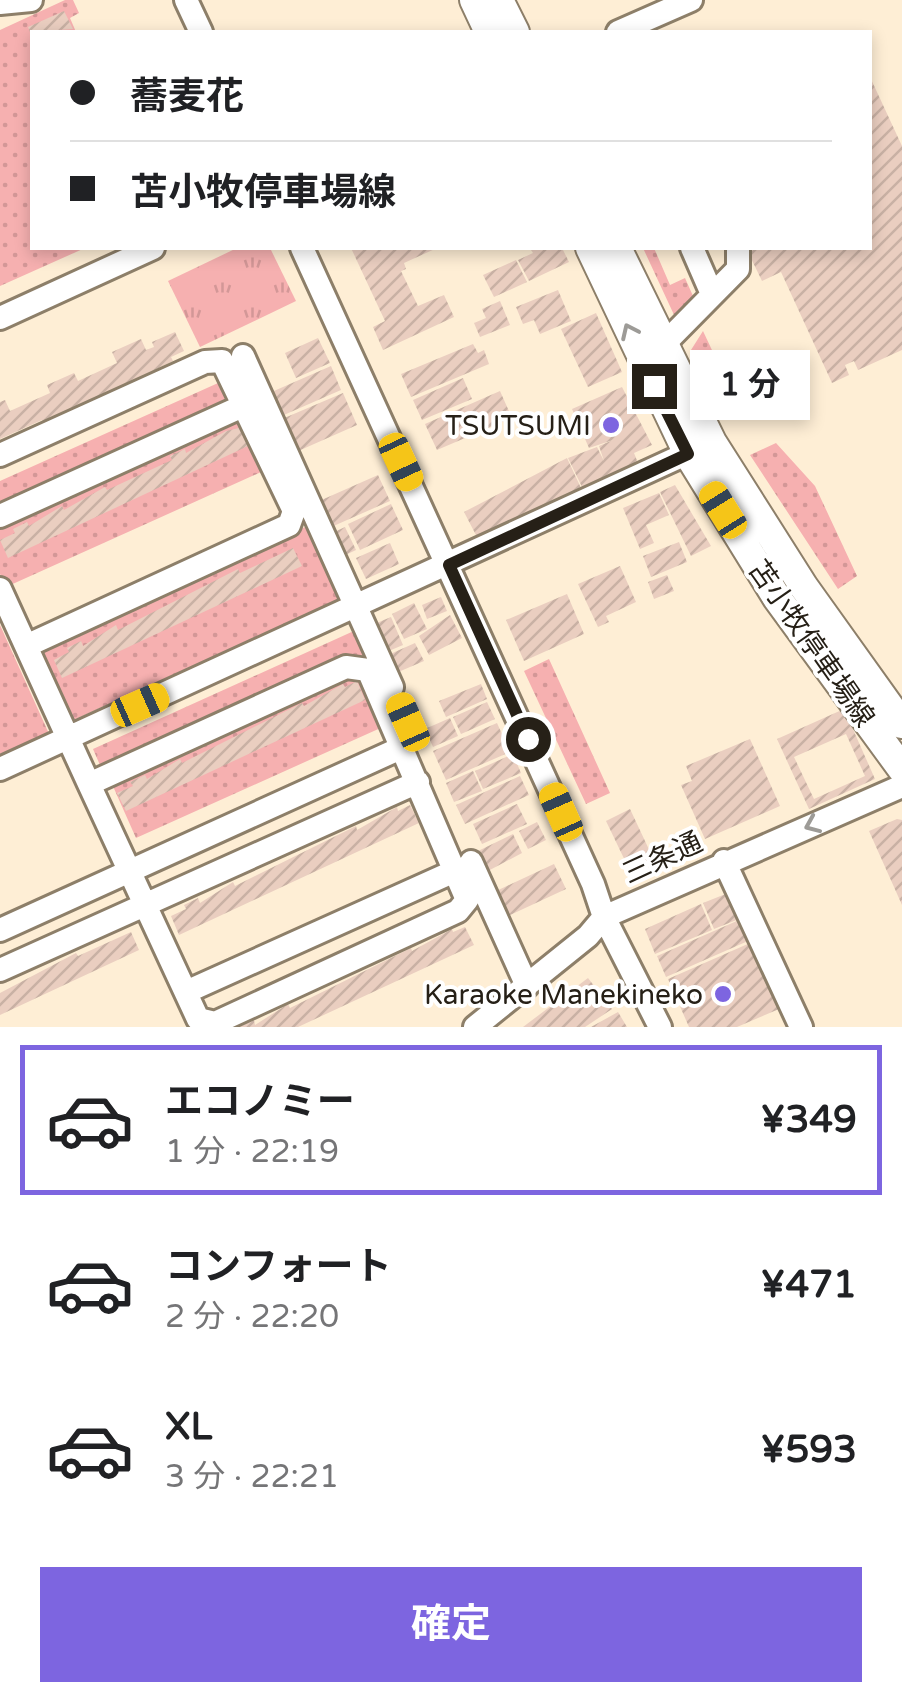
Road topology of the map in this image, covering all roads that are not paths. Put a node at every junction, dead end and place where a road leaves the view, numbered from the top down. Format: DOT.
graph roads {
  1 [pos="31,0"];
  2 [pos="186,0"];
  3 [pos="474,0"];
  4 [pos="500,0"];
  5 [pos="684,1"];
  6 [pos="0,3"];
  7 [pos="200,30"];
  8 [pos="488,30"];
  9 [pos="514,30"];
  10 [pos="622,30"];
  11 [pos="148,250"];
  12 [pos="303,250"];
  13 [pos="591,250"];
  14 [pos="617,250"];
  15 [pos="693,250"];
  16 [pos="738,250"];
  17 [pos="712,294"];
  18 [pos="0,318"];
  19 [pos="662,346"];
  20 [pos="243,356"];
  21 [pos="245,406"];
  22 [pos="700,448"];
  23 [pos="0,454"];
  24 [pos="0,516"];
  25 [pos="449,565"];
  26 [pos="0,589"];
  27 [pos="356,607"];
  28 [pos="26,646"];
  29 [pos="902,724"];
  30 [pos="68,738"];
  31 [pos="403,747"];
  32 [pos="0,769"];
  33 [pos="902,769"];
  34 [pos="418,782"];
  35 [pos="89,784"];
  36 [pos="902,786"];
  37 [pos="724,861"];
  38 [pos="457,870"];
  39 [pos="131,874"];
  40 [pos="146,906"];
  41 [pos="604,917"];
  42 [pos="0,930"];
  43 [pos="0,970"];
  44 [pos="526,986"];
  45 [pos="186,992"];
  46 [pos="196,1023"];
  47 [pos="475,1027"];
  48 [pos="660,1027"];
  49 [pos="801,1027"];
  1 -- 6 [label="street"];
  2 -- 7 [label="street"];
  3 -- 8 [label="main road"];
  4 -- 9 [label="main road"];
  5 -- 10 [label="street"];
  11 -- 18 [label="street"];
  12 -- 25 [label="street"];
  22 -- 13 [label="main road, 苫小牧停車場線, one-way"];
  14 -- 19 [label="main road, 苫小牧停車場線"];
  15 -- 17 [label="street"];
  16 -- 17 [label="street"];
  17 -- 19 [label="street"];
  19 -- 22 [label="main road, 苫小牧停車場線"];
  20 -- 27 [label="street"];
  21 -- 23 [label="street"];
  21 -- 24 [label="street"];
  21 -- 28 [label="street"];
  22 -- 25 [label="street"];
  22 -- 29 [label="main road, 苫小牧停車場線"];
  22 -- 33 [label="main road, 苫小牧停車場線"];
  25 -- 27 [label="street"];
  25 -- 41 [label="street"];
  26 -- 28 [label="street"];
  27 -- 30 [label="street"];
  27 -- 44 [label="street"];
  28 -- 30 [label="street"];
  30 -- 32 [label="street"];
  30 -- 35 [label="street"];
  31 -- 34 [label="street"];
  31 -- 35 [label="street"];
  31 -- 39 [label="street"];
  34 -- 38 [label="street"];
  34 -- 40 [label="street"];
  35 -- 39 [label="street"];
  36 -- 37 [label="street, 三条通, one-way"];
  37 -- 41 [label="street, 三条通"];
  37 -- 49 [label="street"];
  38 -- 45 [label="street"];
  38 -- 46 [label="street"];
  39 -- 40 [label="street"];
  39 -- 42 [label="street"];
  40 -- 43 [label="street"];
  40 -- 45 [label="street"];
  41 -- 44 [label="street, 三条通"];
  41 -- 48 [label="street"];
  44 -- 47 [label="street, 三条通"];
  45 -- 46 [label="street"];
}
